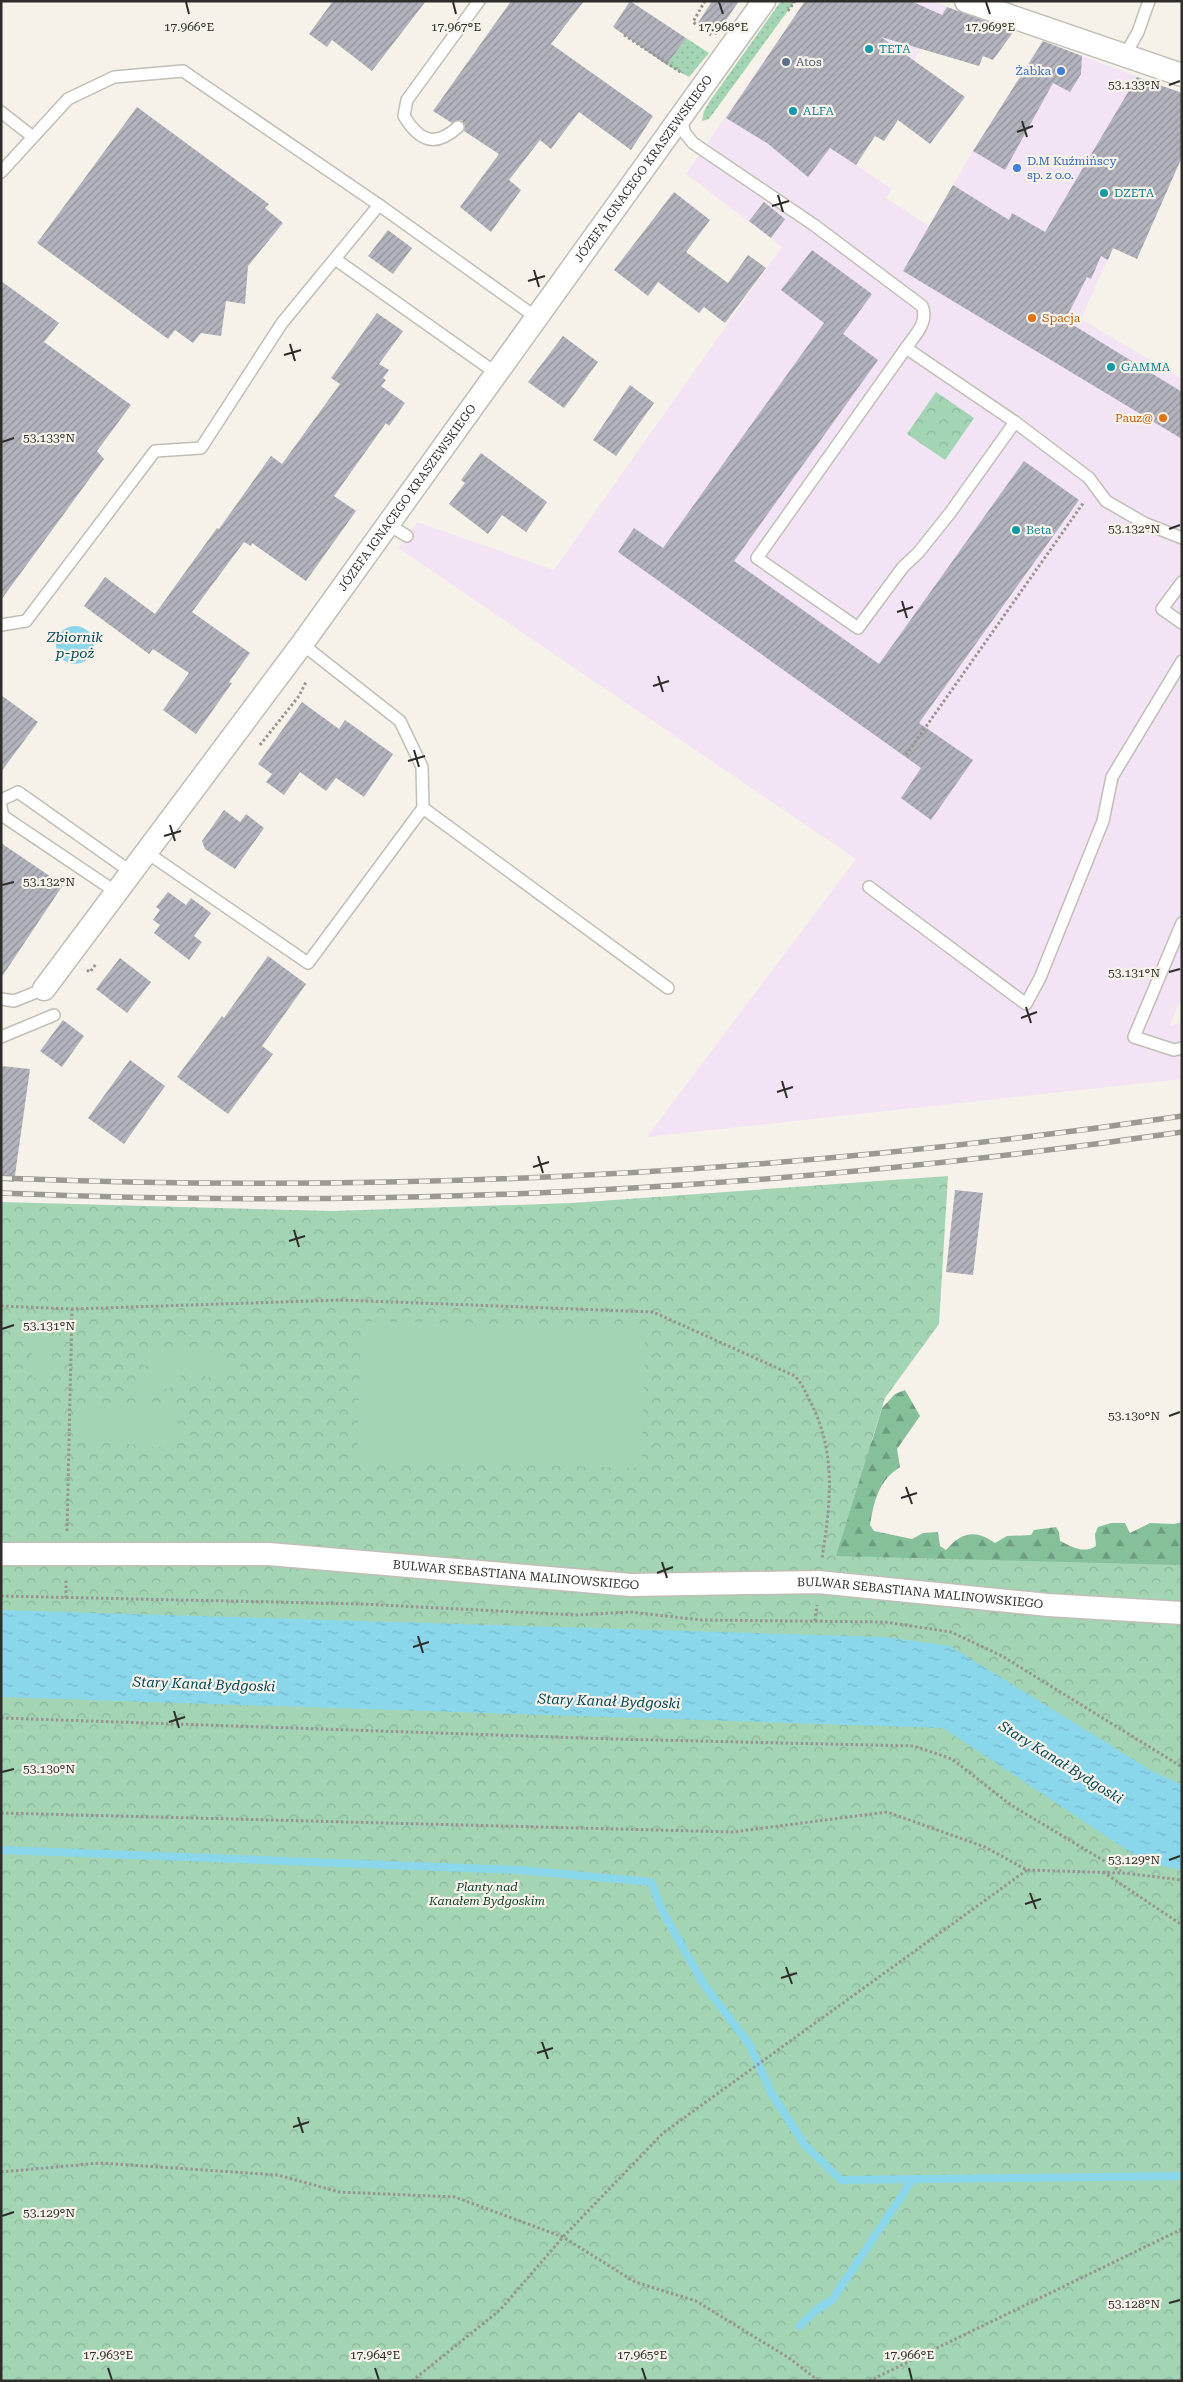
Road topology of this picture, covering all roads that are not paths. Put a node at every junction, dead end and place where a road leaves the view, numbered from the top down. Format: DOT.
graph roads {
  1 [pos="479,1"];
  2 [pos="764,1"];
  3 [pos="966,1"];
  4 [pos="1149,1"];
  5 [pos="1125,55"];
  6 [pos="1182,75"];
  7 [pos="1,112"];
  8 [pos="680,120"];
  9 [pos="458,127"];
  10 [pos="33,137"];
  11 [pos="1,172"];
  12 [pos="379,205"];
  13 [pos="334,259"];
  14 [pos="537,318"];
  15 [pos="906,348"];
  16 [pos="496,373"];
  17 [pos="1016,422"];
  18 [pos="387,524"];
  19 [pos="407,536"];
  20 [pos="1182,538"];
  21 [pos="1182,582"];
  22 [pos="1182,623"];
  23 [pos="1,625"];
  24 [pos="302,644"];
  25 [pos="1182,661"];
  26 [pos="1,800"];
  27 [pos="1,807"];
  28 [pos="423,808"];
  29 [pos="146,852"];
  30 [pos="131,872"];
  31 [pos="869,887"];
  32 [pos="116,892"];
  33 [pos="1182,923"];
  34 [pos="668,988"];
  35 [pos="44,989"];
  36 [pos="1,999"];
  37 [pos="54,1015"];
  38 [pos="1,1037"];
  39 [pos="1182,1048"];
  40 [pos="1,1554"];
  41 [pos="1182,1613"];
  1 -- 9 [label="lane"];
  2 -- 8 [label="street, JÓZEFA IGNACEGO KRASZEWSKIEGO"];
  3 -- 5 [label="street"];
  4 -- 5 [label="lane"];
  5 -- 6 [label="street"];
  7 -- 10 [label="lane"];
  8 -- 14 [label="street, JÓZEFA IGNACEGO KRASZEWSKIEGO"];
  8 -- 15 [label="lane"];
  10 -- 11 [label="lane"];
  10 -- 12 [label="lane"];
  12 -- 13 [label="lane"];
  12 -- 14 [label="lane"];
  13 -- 16 [label="lane"];
  13 -- 23 [label="lane"];
  14 -- 16 [label="street, JÓZEFA IGNACEGO KRASZEWSKIEGO"];
  15 -- 17 [label="lane"];
  15 -- 17 [label="lane"];
  16 -- 18 [label="street, JÓZEFA IGNACEGO KRASZEWSKIEGO"];
  17 -- 20 [label="lane"];
  18 -- 19 [label="lane"];
  18 -- 24 [label="street, JÓZEFA IGNACEGO KRASZEWSKIEGO"];
  21 -- 22 [label="lane"];
  24 -- 28 [label="lane"];
  24 -- 29 [label="street, JÓZEFA IGNACEGO KRASZEWSKIEGO"];
  25 -- 31 [label="lane"];
  26 -- 30 [label="lane"];
  27 -- 32 [label="lane"];
  28 -- 29 [label="lane"];
  28 -- 34 [label="lane"];
  29 -- 30 [label="street, JÓZEFA IGNACEGO KRASZEWSKIEGO"];
  30 -- 32 [label="street, JÓZEFA IGNACEGO KRASZEWSKIEGO"];
  32 -- 35 [label="street, JÓZEFA IGNACEGO KRASZEWSKIEGO"];
  33 -- 39 [label="lane"];
  35 -- 36 [label="lane"];
  37 -- 38 [label="lane"];
  40 -- 41 [label="street, BULWAR SEBASTIANA MALINOWSKIEGO"];
}
